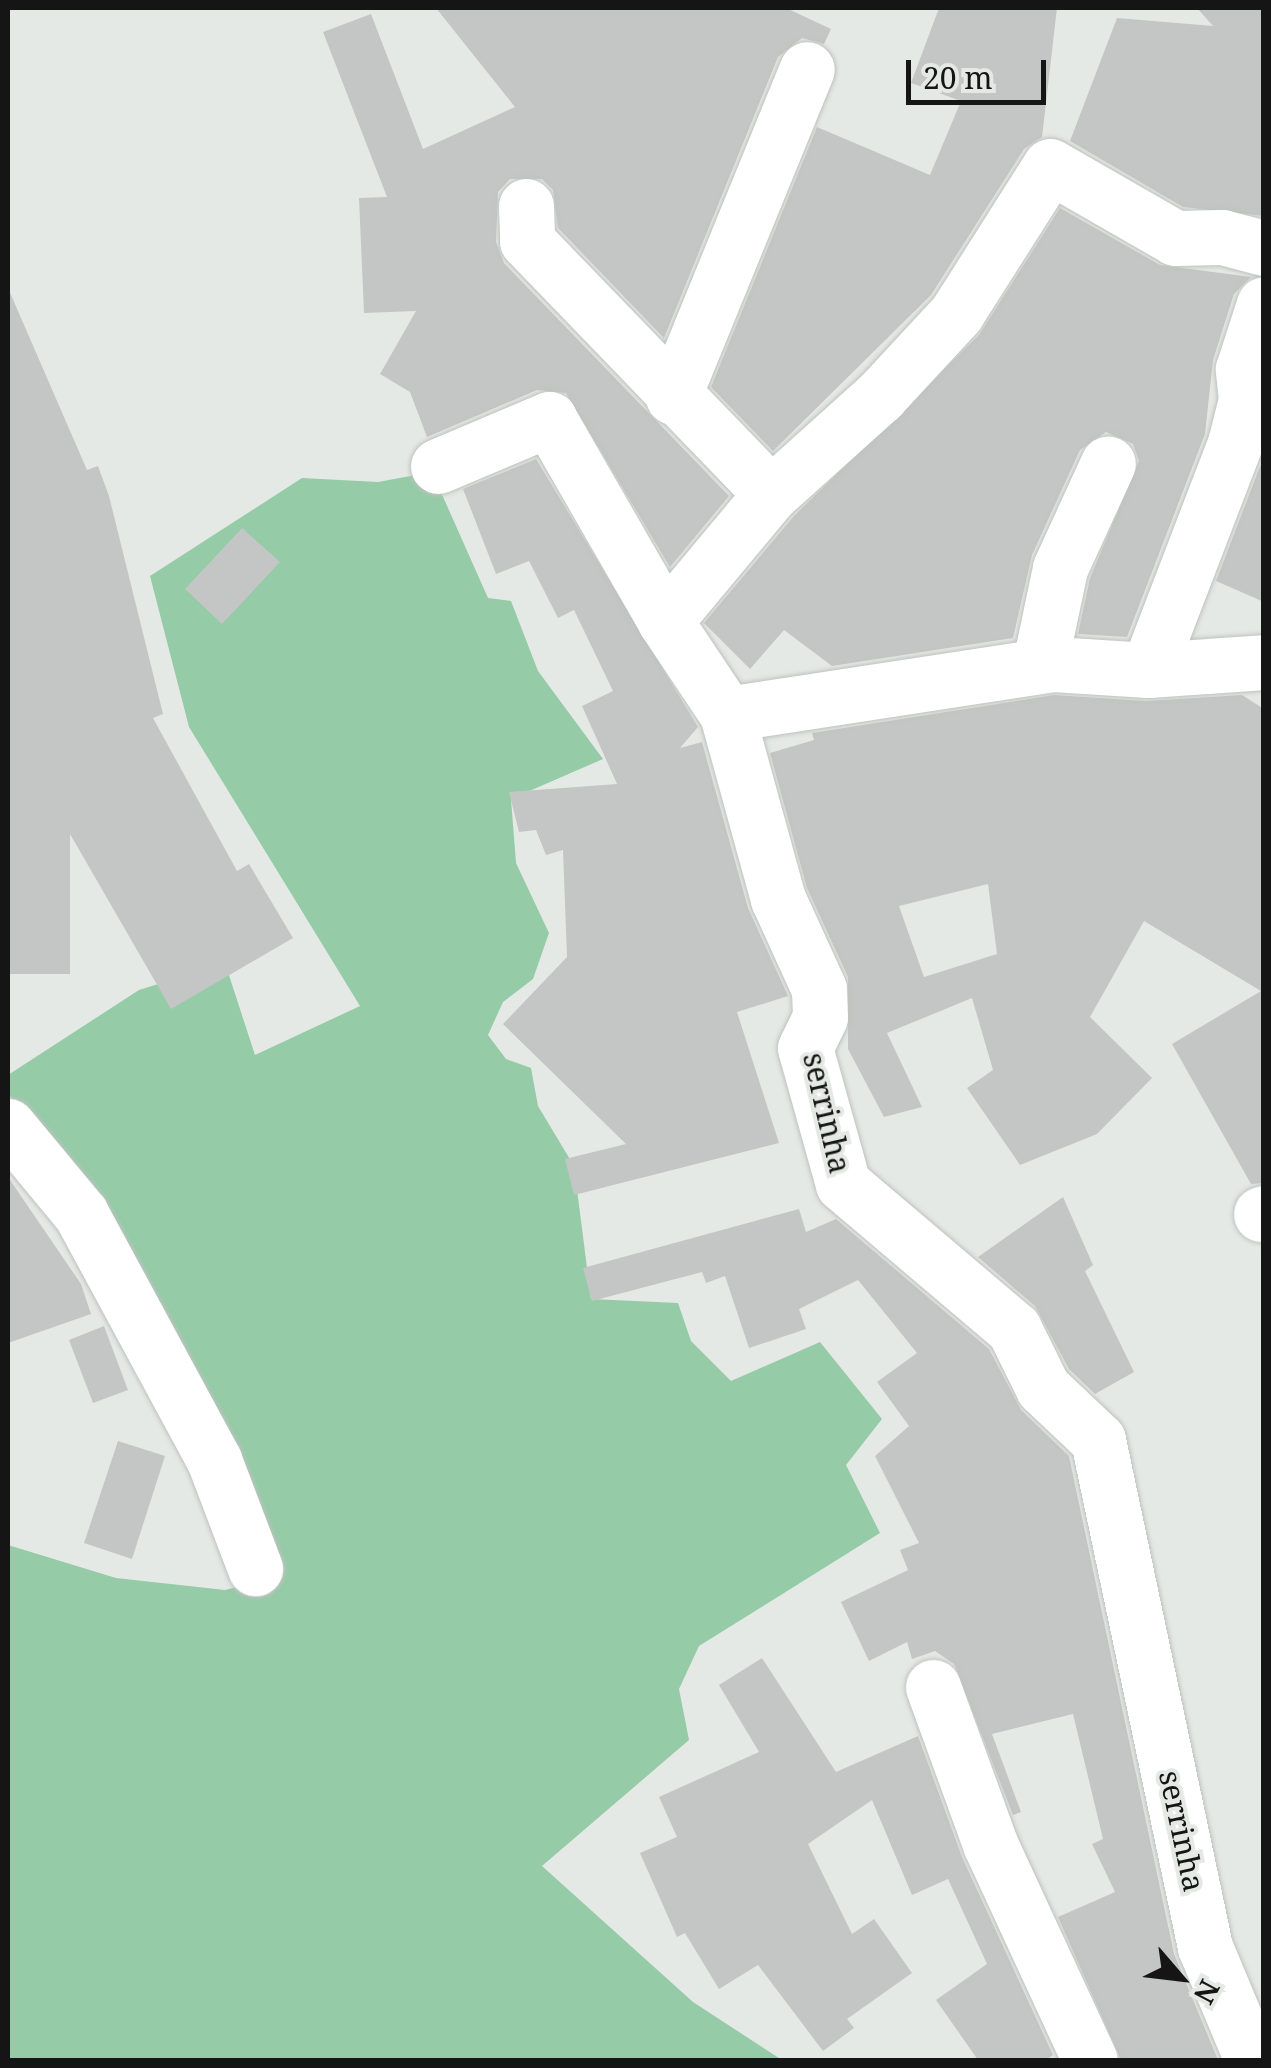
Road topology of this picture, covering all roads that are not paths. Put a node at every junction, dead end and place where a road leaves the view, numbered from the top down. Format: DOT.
graph roads {
  1 [pos="807,69"];
  2 [pos="526,206"];
  3 [pos="1264,248"];
  4 [pos="1264,304"];
  5 [pos="673,397"];
  6 [pos="1108,464"];
  7 [pos="438,466"];
  8 [pos="770,494"];
  9 [pos="664,621"];
  10 [pos="1264,662"];
  11 [pos="1053,664"];
  12 [pos="1148,670"];
  13 [pos="727,714"];
  14 [pos="8,1126"];
  15 [pos="255,1568"];
  16 [pos="933,1687"];
  17 [pos="1090,2060"];
  18 [pos="1252,2060"];
  1 -- 5 [label="street"];
  2 -- 5 [label="street"];
  3 -- 8 [label="street"];
  4 -- 12 [label="street"];
  5 -- 8 [label="street"];
  6 -- 11 [label="street"];
  7 -- 9 [label="street, serrinha"];
  8 -- 9 [label="street"];
  9 -- 13 [label="street, serrinha"];
  10 -- 12 [label="street"];
  11 -- 12 [label="street"];
  11 -- 13 [label="street"];
  13 -- 18 [label="street, serrinha"];
  14 -- 15 [label="street"];
  16 -- 17 [label="street"];
}
